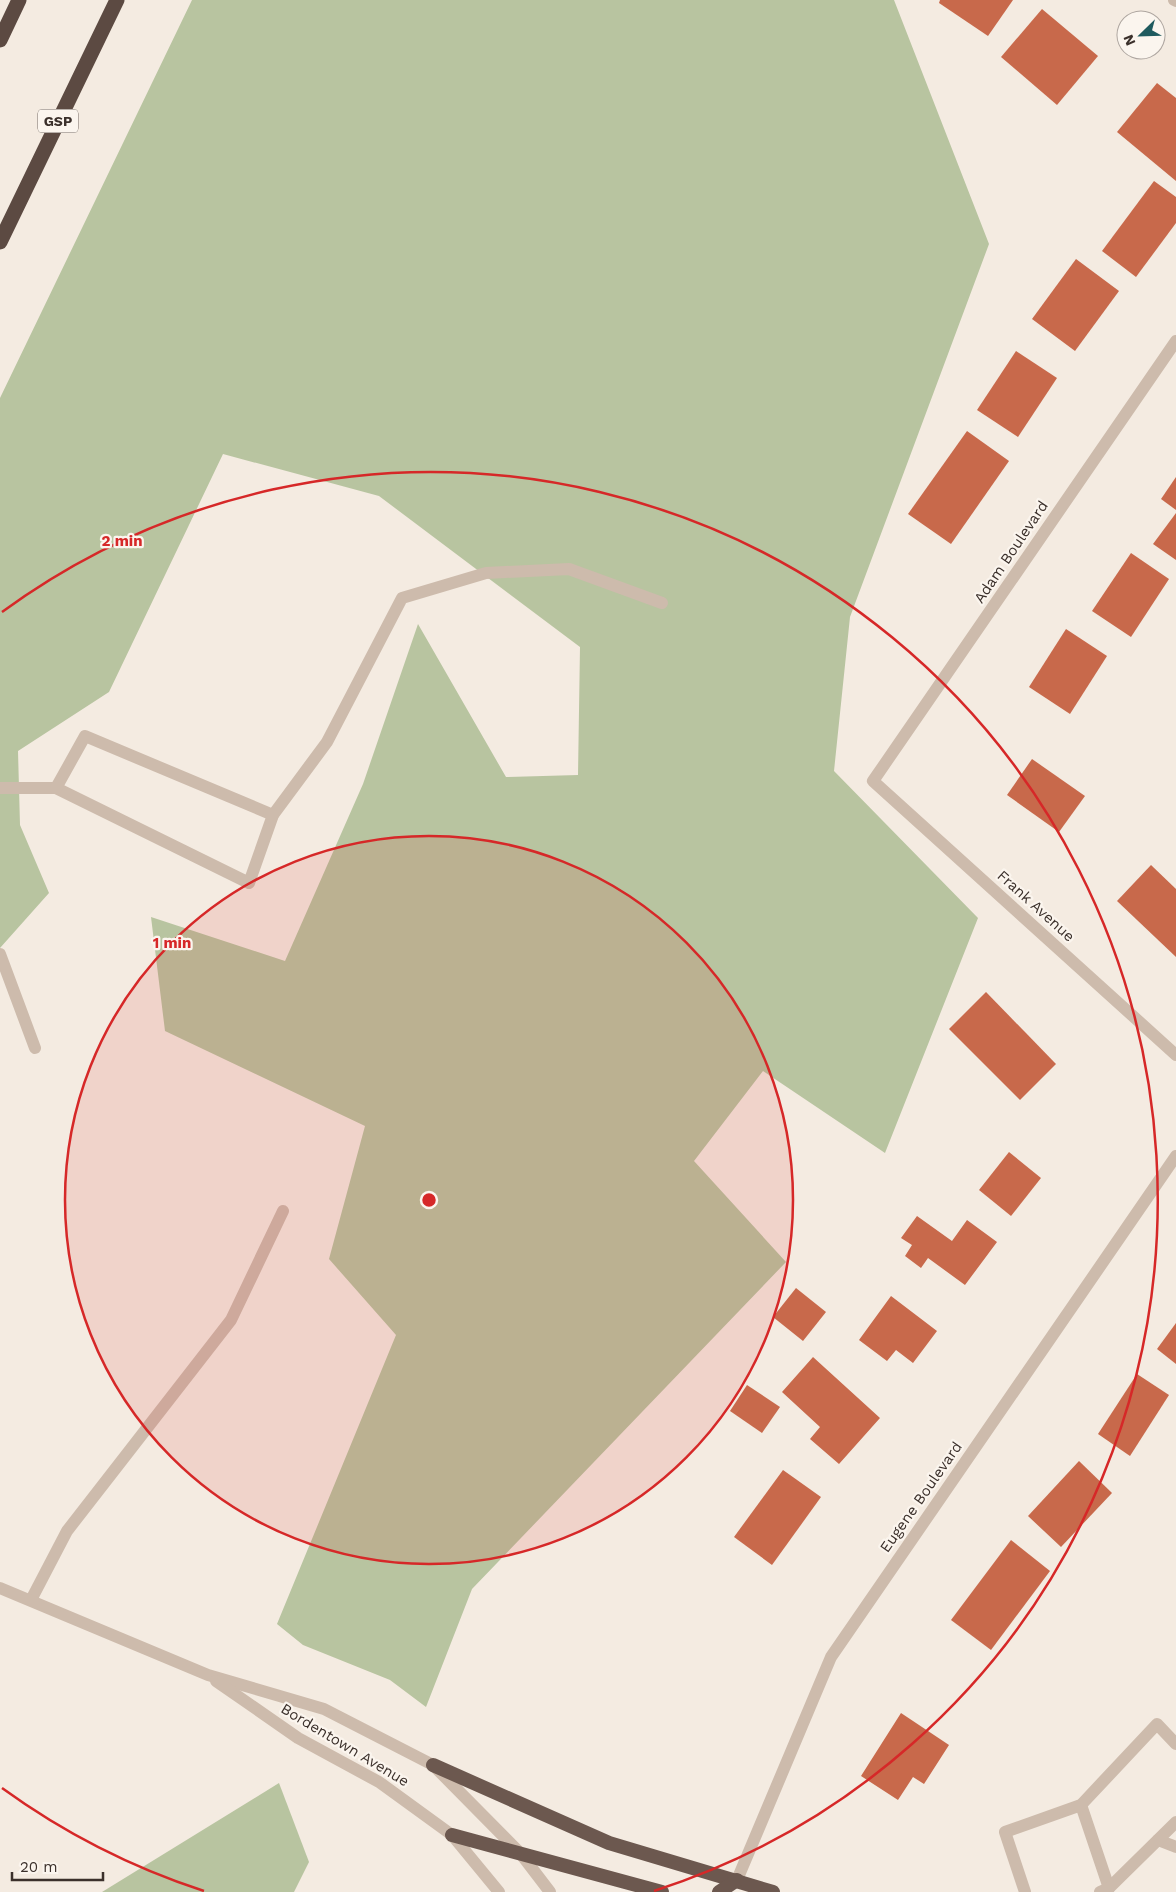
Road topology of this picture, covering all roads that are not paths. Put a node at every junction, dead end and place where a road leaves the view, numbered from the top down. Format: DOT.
graph roads {
  1 [pos="19,0"];
  2 [pos="117,0"];
  3 [pos="0,40"];
  4 [pos="0,242"];
  5 [pos="1176,340"];
  6 [pos="662,603"];
  7 [pos="873,781"];
  8 [pos="0,788"];
  9 [pos="56,788"];
  10 [pos="273,815"];
  11 [pos="0,954"];
  12 [pos="35,1048"];
  13 [pos="1176,1055"];
  14 [pos="1176,1156"];
  15 [pos="283,1211"];
  16 [pos="0,1588"];
  17 [pos="31,1600"];
  18 [pos="208,1675"];
  19 [pos="1176,1744"];
  20 [pos="433,1766"];
  21 [pos="1081,1805"];
  22 [pos="1176,1822"];
  23 [pos="452,1835"];
  24 [pos="1158,1840"];
  25 [pos="1176,1847"];
  26 [pos="521,1854"];
  27 [pos="737,1880"];
  28 [pos="1105,1890"];
  29 [pos="499,1892"];
  30 [pos="550,1892"];
  31 [pos="662,1892"];
  32 [pos="719,1892"];
  33 [pos="773,1892"];
  34 [pos="1025,1892"];
  1 -- 3 [label="highway"];
  2 -- 4 [label="highway, GSP"];
  5 -- 7 [label="street, Adam Boulevard"];
  6 -- 10 [label="street"];
  7 -- 13 [label="street, Frank Avenue"];
  8 -- 9 [label="street"];
  9 -- 10 [label="street"];
  9 -- 10 [label="street"];
  11 -- 12 [label="street"];
  14 -- 27 [label="street, Eugene Boulevard"];
  15 -- 17 [label="street"];
  16 -- 17 [label="street, Bordentown Avenue"];
  17 -- 18 [label="street, Bordentown Avenue"];
  18 -- 20 [label="street, Bordentown Avenue"];
  18 -- 23 [label="street, Bordentown Avenue"];
  19 -- 21 [label="street"];
  20 -- 26 [label="street, Bordentown Avenue"];
  20 -- 27 [label="highway"];
  21 -- 28 [label="street"];
  21 -- 34 [label="street"];
  22 -- 24 [label="street"];
  23 -- 26 [label="highway"];
  23 -- 29 [label="street, Bordentown Avenue"];
  24 -- 25 [label="street"];
  24 -- 28 [label="street"];
  26 -- 30 [label="street, Bordentown Avenue"];
  26 -- 31 [label="highway"];
  27 -- 32 [label="highway"];
  27 -- 33 [label="highway"];
}
